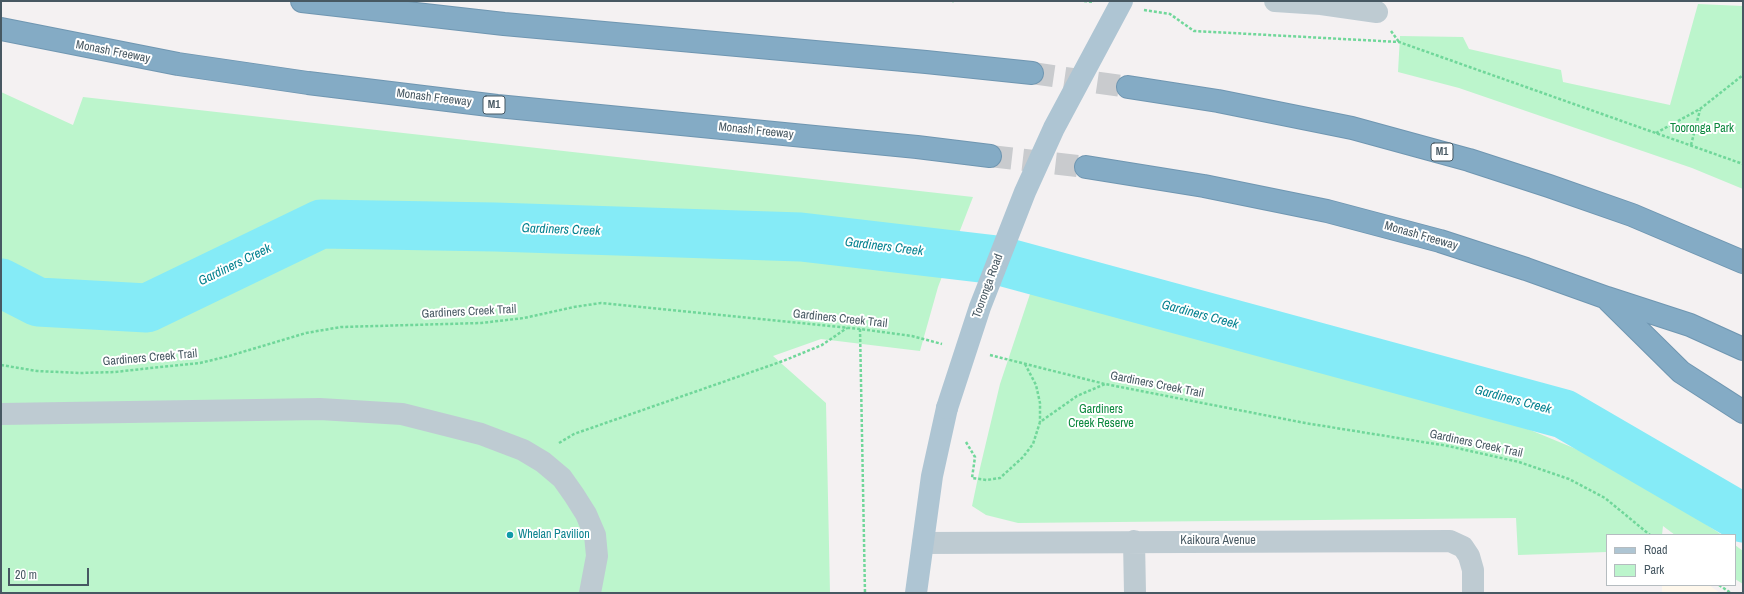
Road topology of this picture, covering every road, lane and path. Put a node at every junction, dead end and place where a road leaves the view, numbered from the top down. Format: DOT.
graph roads {
  1 [pos="302,1"];
  2 [pos="1084,1"];
  3 [pos="1275,1"];
  4 [pos="1100,3"];
  5 [pos="1323,3"];
  6 [pos="1131,5"];
  7 [pos="1378,12"];
  8 [pos="1,29"];
  9 [pos="1032,74"];
  10 [pos="1743,75"];
  11 [pos="1128,87"];
  12 [pos="1700,109"];
  13 [pos="1655,133"];
  14 [pos="1691,145"];
  15 [pos="990,156"];
  16 [pos="1743,164"];
  17 [pos="1086,167"];
  18 [pos="1743,262"];
  19 [pos="1607,298"];
  20 [pos="847,328"];
  21 [pos="860,329"];
  22 [pos="950,346"];
  23 [pos="1743,349"];
  24 [pos="988,355"];
  25 [pos="1025,364"];
  26 [pos="1,365"];
  27 [pos="1105,384"];
  28 [pos="1743,412"];
  29 [pos="1,414"];
  30 [pos="1040,422"];
  31 [pos="972,450"];
  32 [pos="538,459"];
  33 [pos="1649,534"];
  34 [pos="1134,541"];
  35 [pos="923,543"];
  36 [pos="1720,586"];
  37 [pos="590,593"];
  38 [pos="865,593"];
  39 [pos="916,593"];
  40 [pos="1135,593"];
  41 [pos="1473,593"];
  42 [pos="1731,593"];
  1 -- 9 [label="highway"];
  2 -- 4 [label="path"];
  3 -- 5 [label="street"];
  5 -- 7 [label="street"];
  6 -- 13 [label="path"];
  6 -- 35 [label="main road, Tooronga Road, bridge"];
  8 -- 15 [label="highway, Monash Freeway / M1"];
  10 -- 12 [label="path"];
  11 -- 18 [label="highway, M1"];
  12 -- 13 [label="path"];
  12 -- 14 [label="path"];
  13 -- 14 [label="path"];
  14 -- 16 [label="path"];
  17 -- 19 [label="highway, Monash Freeway"];
  19 -- 23 [label="highway, Monash Freeway"];
  19 -- 28 [label="highway"];
  20 -- 21 [label="path, Gardiners Creek Trail"];
  20 -- 26 [label="path, Gardiners Creek Trail"];
  20 -- 32 [label="path"];
  21 -- 22 [label="path, Gardiners Creek Trail"];
  21 -- 38 [label="path"];
  24 -- 25 [label="path, Gardiners Creek Trail"];
  25 -- 27 [label="path, Gardiners Creek Trail"];
  25 -- 30 [label="path"];
  27 -- 30 [label="path"];
  27 -- 33 [label="path, Gardiners Creek Trail"];
  29 -- 32 [label="street"];
  30 -- 31 [label="path"];
  32 -- 37 [label="street"];
  34 -- 35 [label="street, Kaikoura Avenue"];
  34 -- 40 [label="street"];
  34 -- 41 [label="street, Kaikoura Avenue"];
  35 -- 39 [label="main road, Tooronga Road"];
  36 -- 42 [label="path"];
}
